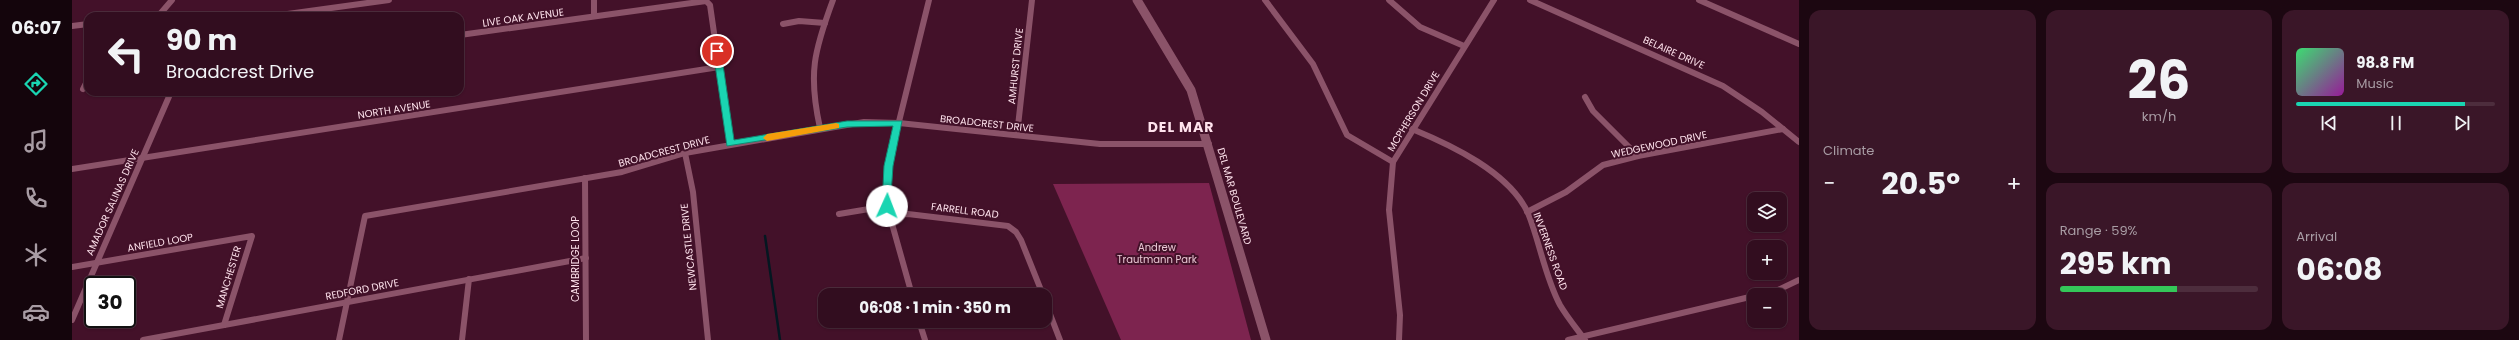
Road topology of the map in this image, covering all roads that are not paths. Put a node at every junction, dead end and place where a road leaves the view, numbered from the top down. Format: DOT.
graph roads {
  1 [pos="172,0"];
  2 [pos="389,0"];
  3 [pos="594,0"];
  4 [pos="833,0"];
  5 [pos="929,0"];
  6 [pos="1032,0"];
  7 [pos="1137,0"];
  8 [pos="1266,0"];
  9 [pos="1389,0"];
  10 [pos="1494,0"];
  11 [pos="1530,0"];
  12 [pos="1699,0"];
  13 [pos="706,1"];
  14 [pos="162,12"];
  15 [pos="302,12"];
  16 [pos="594,16"];
  17 [pos="84,24"];
  18 [pos="784,24"];
  19 [pos="825,24"];
  20 [pos="72,26"];
  21 [pos="464,34"];
  22 [pos="1799,44"];
  23 [pos="1464,46"];
  24 [pos="719,67"];
  25 [pos="169,96"];
  26 [pos="1585,97"];
  27 [pos="899,123"];
  28 [pos="820,128"];
  29 [pos="1412,129"];
  30 [pos="1783,129"];
  31 [pos="1017,135"];
  32 [pos="1799,142"];
  33 [pos="730,144"];
  34 [pos="1209,144"];
  35 [pos="685,153"];
  36 [pos="1638,156"];
  37 [pos="142,158"];
  38 [pos="1393,162"];
  39 [pos="72,169"];
  40 [pos="585,178"];
  41 [pos="887,206"];
  42 [pos="1527,212"];
  43 [pos="839,214"];
  44 [pos="890,216"];
  45 [pos="252,236"];
  46 [pos="586,258"];
  47 [pos="96,263"];
  48 [pos="72,267"];
  49 [pos="469,279"];
  50 [pos="1799,280"];
  51 [pos="910,288"];
  52 [pos="1040,288"];
  53 [pos="1782,288"];
  54 [pos="1747,298"];
  55 [pos="347,302"];
  56 [pos="1052,319"];
  57 [pos="72,320"];
  58 [pos="224,325"];
  59 [pos="921,328"];
  60 [pos="1584,338"];
  61 [pos="143,340"];
  62 [pos="340,340"];
  63 [pos="462,340"];
  64 [pos="586,340"];
  65 [pos="708,340"];
  66 [pos="925,340"];
  67 [pos="1060,340"];
  68 [pos="1266,340"];
  69 [pos="1399,340"];
  70 [pos="1568,340"];
  1 -- 14 [label="street"];
  2 -- 15 [label="street"];
  3 -- 16 [label="street"];
  4 -- 19 [label="street"];
  5 -- 27 [label="street"];
  6 -- 31 [label="street, AMHURST DRIVE"];
  7 -- 34 [label="main road, DEL MAR BOULEVARD"];
  8 -- 38 [label="street"];
  9 -- 23 [label="street"];
  10 -- 23 [label="street, MCPHERSON DRIVE"];
  11 -- 30 [label="street, BELAIRE DRIVE"];
  12 -- 22 [label="street"];
  13 -- 16 [label="street, LIVE OAK AVENUE"];
  13 -- 24 [label="street"];
  16 -- 21 [label="street, LIVE OAK AVENUE"];
  17 -- 20 [label="street"];
  18 -- 19 [label="street"];
  19 -- 28 [label="street"];
  23 -- 29 [label="street, MCPHERSON DRIVE"];
  24 -- 33 [label="street"];
  24 -- 37 [label="street, NORTH AVENUE"];
  25 -- 37 [label="street, AMADOR SALINAS DRIVE"];
  26 -- 36 [label="street"];
  27 -- 28 [label="street, BROADCREST DRIVE"];
  27 -- 31 [label="street, BROADCREST DRIVE"];
  27 -- 41 [label="street"];
  28 -- 33 [label="street, BROADCREST DRIVE"];
  29 -- 38 [label="street, MCPHERSON DRIVE"];
  29 -- 42 [label="street, INVERNESS ROAD"];
  30 -- 32 [label="street, BELAIRE DRIVE"];
  30 -- 36 [label="street, WEDGEWOOD DRIVE"];
  31 -- 34 [label="street, BROADCREST DRIVE"];
  33 -- 35 [label="street, BROADCREST DRIVE"];
  34 -- 68 [label="main road, DEL MAR BOULEVARD"];
  35 -- 40 [label="street, BROADCREST DRIVE"];
  35 -- 65 [label="street, NEWCASTLE DRIVE"];
  36 -- 42 [label="street, WEDGEWOOD DRIVE"];
  37 -- 39 [label="street, NORTH AVENUE"];
  37 -- 47 [label="street, AMADOR SALINAS DRIVE"];
  38 -- 69 [label="street, MCPHERSON DRIVE"];
  40 -- 46 [label="street, CAMBRIDGE LOOP"];
  40 -- 55 [label="street, BROADCREST DRIVE"];
  41 -- 43 [label="street"];
  41 -- 44 [label="street"];
  42 -- 60 [label="street, INVERNESS ROAD"];
  44 -- 51 [label="street"];
  44 -- 52 [label="street, FARRELL ROAD"];
  45 -- 47 [label="street, ANFIELD LOOP"];
  45 -- 58 [label="street, MANCHESTER"];
  46 -- 49 [label="street, REDFORD DRIVE"];
  46 -- 64 [label="street, CAMBRIDGE LOOP"];
  47 -- 48 [label="street, ANFIELD LOOP"];
  47 -- 57 [label="street, AMADOR SALINAS DRIVE"];
  49 -- 55 [label="street, REDFORD DRIVE"];
  49 -- 63 [label="street"];
  50 -- 53 [label="street"];
  54 -- 60 [label="street"];
  55 -- 58 [label="street, REDFORD DRIVE"];
  55 -- 62 [label="street"];
  56 -- 67 [label="street"];
  58 -- 61 [label="street, REDFORD DRIVE"];
  59 -- 66 [label="street"];
  60 -- 70 [label="street"];
}
